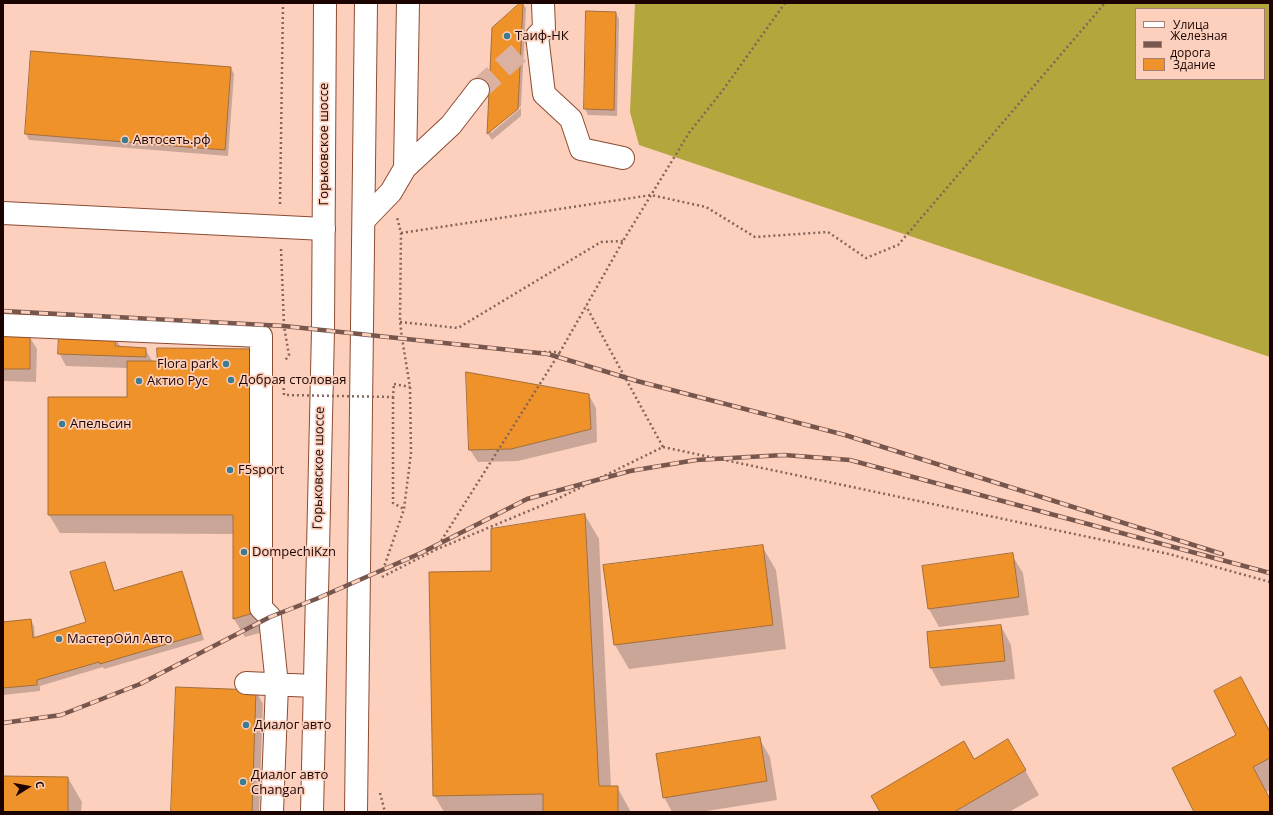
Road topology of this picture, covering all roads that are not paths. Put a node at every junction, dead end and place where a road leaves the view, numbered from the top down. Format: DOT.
graph roads {
  1 [pos="325,3"];
  2 [pos="366,3"];
  3 [pos="408,3"];
  4 [pos="543,3"];
  5 [pos="478,90"];
  6 [pos="623,158"];
  7 [pos="405,168"];
  8 [pos="3,213"];
  9 [pos="364,220"];
  10 [pos="324,229"];
  11 [pos="3,324"];
  12 [pos="246,684"];
  13 [pos="277,685"];
  14 [pos="314,686"];
  15 [pos="272,812"];
  16 [pos="312,812"];
  17 [pos="356,812"];
  1 -- 10 [label="main road, Горьковское шоссе"];
  2 -- 9 [label="main road"];
  3 -- 7 [label="main road"];
  4 -- 6 [label="main road"];
  5 -- 7 [label="main road"];
  7 -- 9 [label="main road"];
  8 -- 10 [label="main road"];
  9 -- 17 [label="main road"];
  10 -- 14 [label="main road, Горьковское шоссе"];
  11 -- 13 [label="main road"];
  12 -- 13 [label="main road"];
  13 -- 14 [label="main road"];
  13 -- 15 [label="main road"];
  14 -- 16 [label="main road, Горьковское шоссе"];
}
